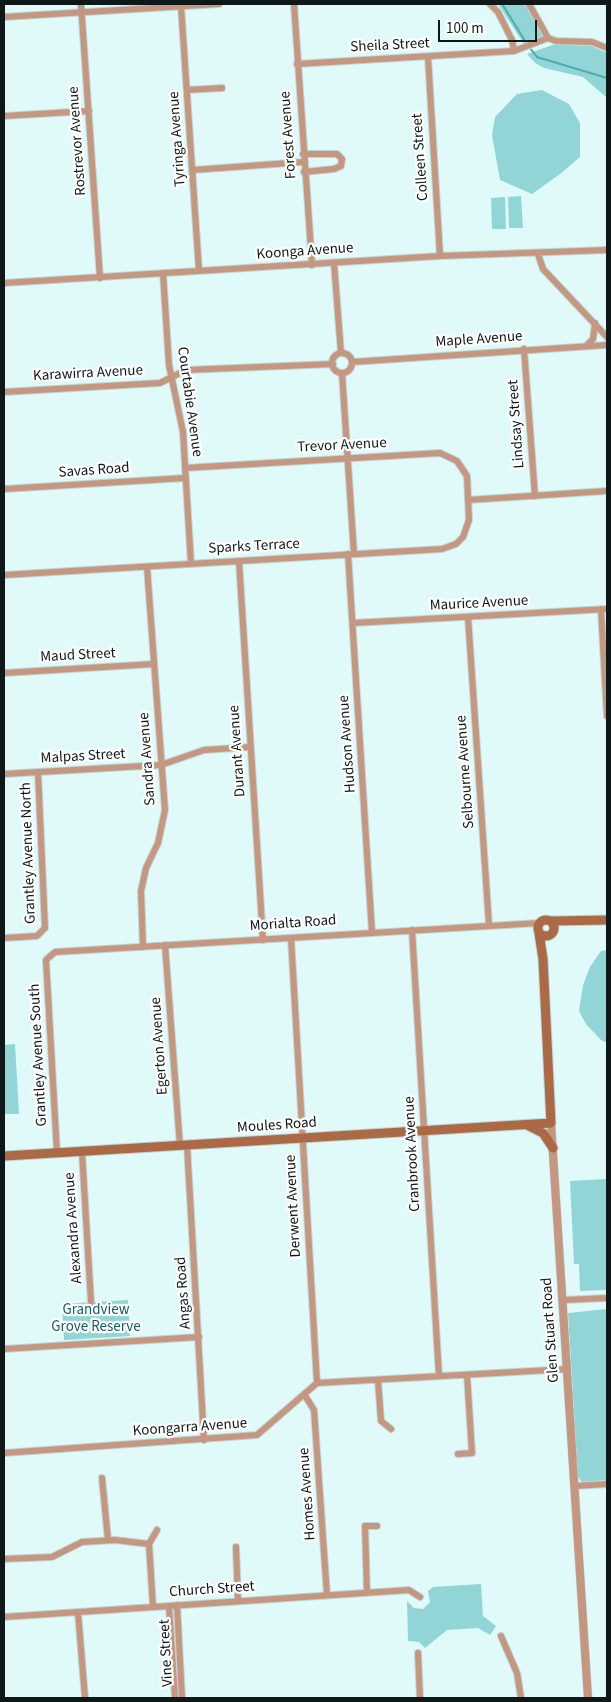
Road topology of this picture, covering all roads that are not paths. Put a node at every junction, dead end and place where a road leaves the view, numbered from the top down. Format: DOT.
graph roads {
  1 [pos="82,4"];
  2 [pos="203,4"];
  3 [pos="220,4"];
  4 [pos="294,4"];
  5 [pos="490,4"];
  6 [pos="531,4"];
  7 [pos="182,6"];
  8 [pos="82,12"];
  9 [pos="4,16"];
  10 [pos="548,38"];
  11 [pos="607,48"];
  12 [pos="514,51"];
  13 [pos="428,57"];
  14 [pos="297,64"];
  15 [pos="222,88"];
  16 [pos="187,90"];
  17 [pos="89,111"];
  18 [pos="4,116"];
  19 [pos="303,158"];
  20 [pos="193,170"];
  21 [pos="304,172"];
  22 [pos="607,250"];
  23 [pos="538,254"];
  24 [pos="440,256"];
  25 [pos="334,263"];
  26 [pos="312,265"];
  27 [pos="199,271"];
  28 [pos="164,274"];
  29 [pos="100,278"];
  30 [pos="4,283"];
  31 [pos="595,323"];
  32 [pos="607,338"];
  33 [pos="607,344"];
  34 [pos="586,346"];
  35 [pos="524,350"];
  36 [pos="341,353"];
  37 [pos="352,362"];
  38 [pos="333,364"];
  39 [pos="342,373"];
  40 [pos="172,378"];
  41 [pos="4,392"];
  42 [pos="347,458"];
  43 [pos="185,468"];
  44 [pos="186,478"];
  45 [pos="4,489"];
  46 [pos="607,492"];
  47 [pos="535,496"];
  48 [pos="468,500"];
  49 [pos="351,554"];
  50 [pos="239,561"];
  51 [pos="191,564"];
  52 [pos="147,566"];
  53 [pos="4,575"];
  54 [pos="604,609"];
  55 [pos="468,617"];
  56 [pos="353,624"];
  57 [pos="154,664"];
  58 [pos="4,673"];
  59 [pos="607,716"];
  60 [pos="250,747"];
  61 [pos="161,765"];
  62 [pos="38,772"];
  63 [pos="4,774"];
  64 [pos="607,920"];
  65 [pos="551,921"];
  66 [pos="579,921"];
  67 [pos="489,925"];
  68 [pos="539,928"];
  69 [pos="412,930"];
  70 [pos="372,932"];
  71 [pos="550,934"];
  72 [pos="4,938"];
  73 [pos="291,938"];
  74 [pos="263,940"];
  75 [pos="165,945"];
  76 [pos="143,947"];
  77 [pos="49,956"];
  78 [pos="543,959"];
  79 [pos="551,1123"];
  80 [pos="524,1124"];
  81 [pos="424,1130"];
  82 [pos="302,1138"];
  83 [pos="184,1145"];
  84 [pos="553,1148"];
  85 [pos="82,1152"];
  86 [pos="57,1153"];
  87 [pos="4,1156"];
  88 [pos="607,1298"];
  89 [pos="564,1300"];
  90 [pos="91,1302"];
  91 [pos="199,1337"];
  92 [pos="4,1349"];
  93 [pos="568,1369"];
  94 [pos="467,1375"];
  95 [pos="439,1376"];
  96 [pos="378,1380"];
  97 [pos="317,1383"];
  98 [pos="304,1394"];
  99 [pos="391,1430"];
  100 [pos="204,1440"];
  101 [pos="4,1453"];
  102 [pos="458,1454"];
  103 [pos="102,1478"];
  104 [pos="607,1484"];
  105 [pos="575,1486"];
  106 [pos="377,1526"];
  107 [pos="156,1530"];
  108 [pos="108,1540"];
  109 [pos="149,1544"];
  110 [pos="236,1547"];
  111 [pos="4,1560"];
  112 [pos="367,1593"];
  113 [pos="327,1596"];
  114 [pos="420,1597"];
  115 [pos="238,1601"];
  116 [pos="177,1605"];
  117 [pos="153,1606"];
  118 [pos="169,1606"];
  119 [pos="78,1612"];
  120 [pos="4,1617"];
  121 [pos="501,1636"];
  122 [pos="418,1653"];
  123 [pos="85,1698"];
  124 [pos="175,1698"];
  125 [pos="182,1698"];
  126 [pos="420,1698"];
  127 [pos="521,1698"];
  128 [pos="588,1698"];
  1 -- 8 [label="street, Rostrevor Avenue"];
  2 -- 3 [label="street"];
  2 -- 7 [label="street"];
  4 -- 14 [label="street, Forest Avenue"];
  5 -- 12 [label="street"];
  6 -- 10 [label="street"];
  7 -- 8 [label="street"];
  7 -- 16 [label="street, Tyringa Avenue"];
  8 -- 9 [label="street"];
  8 -- 17 [label="street, Rostrevor Avenue"];
  10 -- 11 [label="street"];
  10 -- 12 [label="street, Sheila Street"];
  12 -- 13 [label="street, Sheila Street"];
  13 -- 14 [label="street, Sheila Street"];
  13 -- 24 [label="street, Colleen Street"];
  14 -- 19 [label="street, Forest Avenue"];
  15 -- 16 [label="street"];
  16 -- 20 [label="street, Tyringa Avenue"];
  17 -- 18 [label="street"];
  17 -- 29 [label="street, Rostrevor Avenue"];
  19 -- 20 [label="street"];
  19 -- 21 [label="street, Forest Avenue"];
  19 -- 21 [label="street"];
  20 -- 27 [label="street, Tyringa Avenue"];
  21 -- 26 [label="street, Forest Avenue"];
  22 -- 23 [label="street, Koonga Avenue"];
  23 -- 24 [label="street, Koonga Avenue"];
  23 -- 31 [label="street"];
  24 -- 25 [label="street, Koonga Avenue"];
  25 -- 26 [label="street, Koonga Avenue"];
  25 -- 36 [label="street"];
  26 -- 27 [label="street, Koonga Avenue"];
  27 -- 28 [label="street, Koonga Avenue"];
  28 -- 29 [label="street, Koonga Avenue"];
  28 -- 40 [label="street, Courtabie Avenue"];
  29 -- 30 [label="street, Koonga Avenue"];
  31 -- 32 [label="street"];
  31 -- 34 [label="street"];
  33 -- 34 [label="street, Maple Avenue"];
  34 -- 35 [label="street, Maple Avenue"];
  35 -- 37 [label="street, Maple Avenue"];
  35 -- 47 [label="street, Lindsay Street"];
  36 -- 37 [label="street"];
  36 -- 38 [label="street"];
  37 -- 39 [label="street"];
  38 -- 39 [label="street"];
  38 -- 40 [label="street"];
  39 -- 42 [label="street, Hudson Avenue"];
  40 -- 41 [label="street, Karawirra Avenue"];
  40 -- 43 [label="street, Courtabie Avenue"];
  42 -- 43 [label="street, Trevor Avenue"];
  42 -- 48 [label="street, Trevor Avenue"];
  42 -- 49 [label="street, Hudson Avenue"];
  43 -- 44 [label="street, Courtabie Avenue"];
  44 -- 45 [label="street, Savas Road"];
  44 -- 51 [label="street, Courtabie Avenue"];
  46 -- 47 [label="street"];
  47 -- 48 [label="street"];
  48 -- 49 [label="street, Sparks Terrace"];
  49 -- 50 [label="street, Sparks Terrace"];
  49 -- 56 [label="street, Hudson Avenue"];
  50 -- 51 [label="street, Sparks Terrace"];
  50 -- 60 [label="street, Durant Avenue"];
  51 -- 52 [label="street, Sparks Terrace"];
  52 -- 53 [label="street, Sparks Terrace"];
  52 -- 57 [label="street, Sandra Avenue"];
  54 -- 55 [label="street, Maurice Avenue"];
  54 -- 59 [label="street"];
  55 -- 56 [label="street, Maurice Avenue"];
  55 -- 67 [label="street, Selbourne Avenue"];
  56 -- 70 [label="street, Hudson Avenue"];
  57 -- 58 [label="street, Maud Street"];
  57 -- 61 [label="street, Sandra Avenue"];
  60 -- 61 [label="street, Malpas Street"];
  60 -- 74 [label="street, Durant Avenue"];
  61 -- 62 [label="street, Malpas Street"];
  61 -- 76 [label="street, Sandra Avenue"];
  62 -- 63 [label="street, Malpas Street"];
  62 -- 72 [label="street, Grantley Avenue North"];
  64 -- 66 [label="main road"];
  65 -- 66 [label="main road"];
  65 -- 68 [label="main road"];
  65 -- 71 [label="main road"];
  66 -- 71 [label="main road"];
  67 -- 68 [label="street, Morialta Road"];
  67 -- 69 [label="street, Morialta Road"];
  68 -- 71 [label="main road"];
  68 -- 78 [label="main road, Glen Stuart Road"];
  69 -- 70 [label="street, Morialta Road"];
  69 -- 81 [label="street, Cranbrook Avenue"];
  70 -- 73 [label="street, Morialta Road"];
  71 -- 78 [label="main road, Glen Stuart Road"];
  73 -- 74 [label="street, Morialta Road"];
  73 -- 82 [label="street, Derwent Avenue"];
  74 -- 75 [label="street, Morialta Road"];
  75 -- 76 [label="street, Morialta Road"];
  75 -- 83 [label="street, Egerton Avenue"];
  76 -- 77 [label="street, Morialta Road"];
  77 -- 86 [label="street, Grantley Avenue South"];
  78 -- 79 [label="main road, Glen Stuart Road"];
  79 -- 80 [label="main road, Moules Road"];
  79 -- 84 [label="street, Glen Stuart Road"];
  80 -- 81 [label="main road, Moules Road"];
  80 -- 84 [label="main road"];
  81 -- 82 [label="main road, Moules Road"];
  81 -- 95 [label="street, Cranbrook Avenue"];
  82 -- 83 [label="main road, Moules Road"];
  82 -- 97 [label="street, Derwent Avenue"];
  83 -- 85 [label="main road, Moules Road"];
  83 -- 91 [label="street, Angas Road"];
  84 -- 89 [label="street, Glen Stuart Road"];
  85 -- 86 [label="main road, Moules Road"];
  85 -- 90 [label="street, Alexandra Avenue"];
  86 -- 87 [label="main road, Moules Road"];
  88 -- 89 [label="street"];
  89 -- 93 [label="street, Glen Stuart Road"];
  91 -- 92 [label="street"];
  91 -- 100 [label="street, Angas Road"];
  93 -- 94 [label="street"];
  93 -- 105 [label="street, Glen Stuart Road"];
  94 -- 95 [label="street"];
  94 -- 102 [label="street"];
  95 -- 96 [label="street"];
  96 -- 97 [label="street"];
  96 -- 99 [label="street"];
  97 -- 98 [label="street, Koongarra Avenue"];
  98 -- 100 [label="street, Koongarra Avenue"];
  98 -- 113 [label="street, Homes Avenue"];
  100 -- 101 [label="street, Koongarra Avenue"];
  103 -- 108 [label="street"];
  104 -- 105 [label="street"];
  105 -- 128 [label="street, Glen Stuart Road"];
  106 -- 112 [label="street"];
  107 -- 109 [label="street"];
  108 -- 109 [label="street"];
  108 -- 111 [label="street"];
  109 -- 117 [label="street"];
  110 -- 115 [label="street"];
  112 -- 113 [label="street, Church Street"];
  112 -- 114 [label="street, Church Street"];
  113 -- 115 [label="street, Church Street"];
  115 -- 116 [label="street, Church Street"];
  116 -- 118 [label="street, Church Street"];
  116 -- 125 [label="street, Vine Street"];
  117 -- 118 [label="street, Church Street"];
  117 -- 119 [label="street, Church Street"];
  118 -- 124 [label="street, Vine Street"];
  119 -- 120 [label="street, Church Street"];
  119 -- 123 [label="street"];
  121 -- 127 [label="street"];
  122 -- 126 [label="street"];
}
